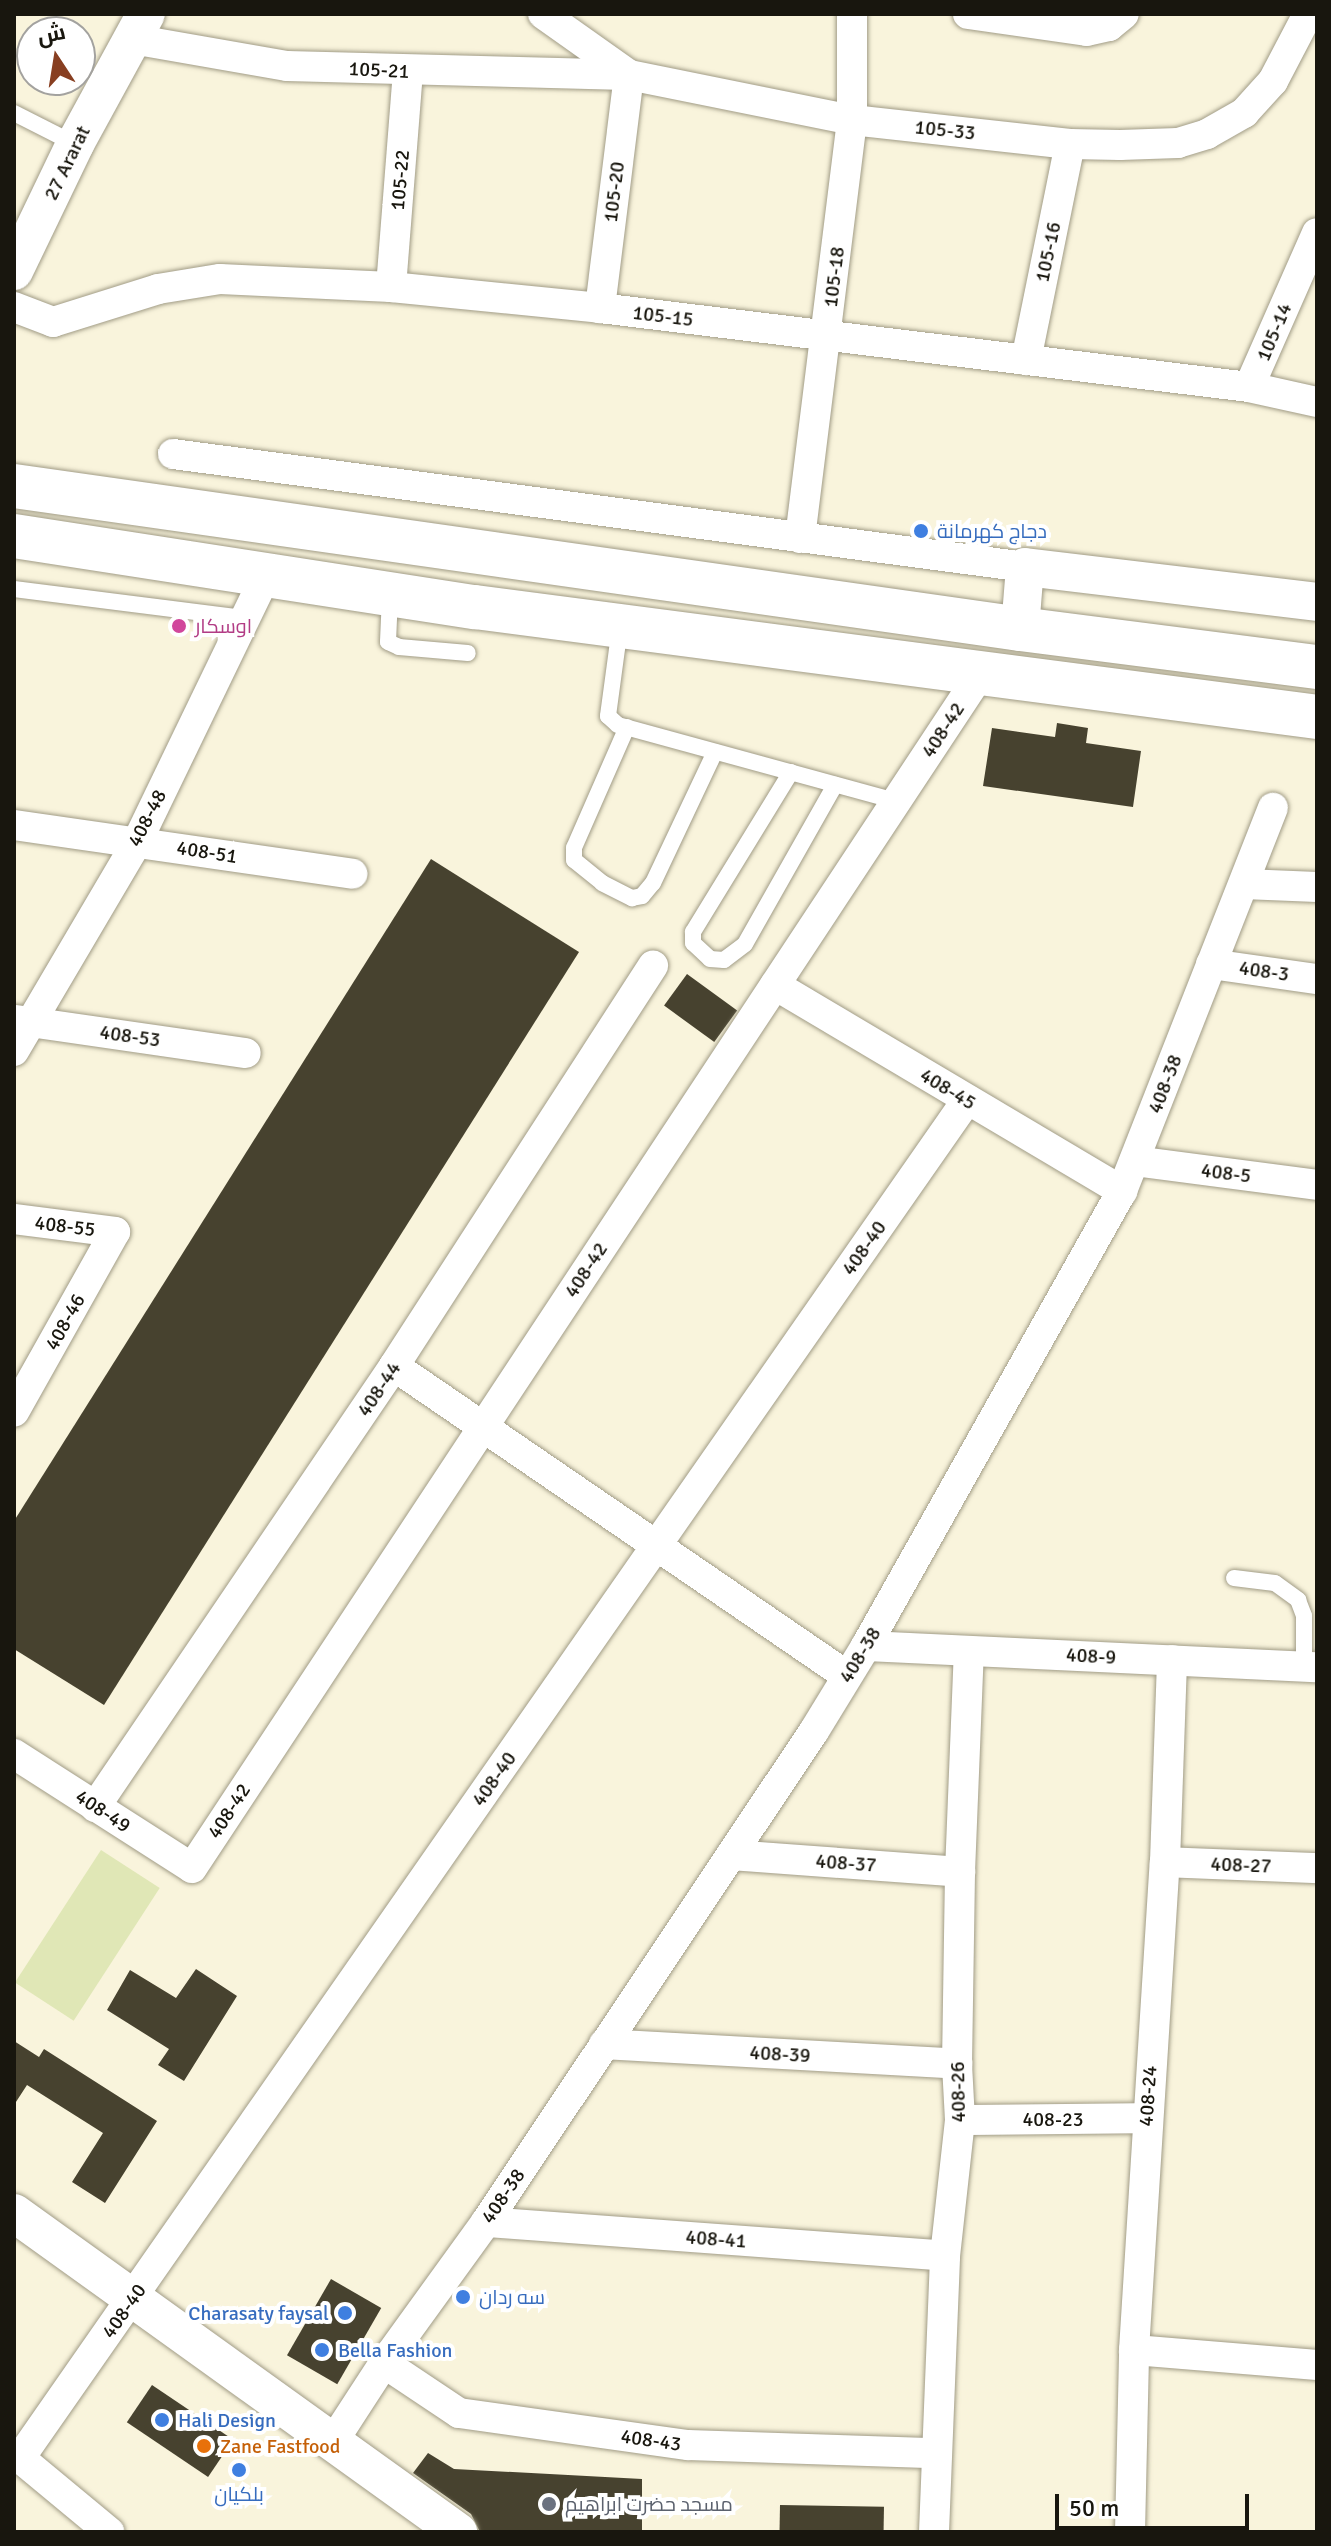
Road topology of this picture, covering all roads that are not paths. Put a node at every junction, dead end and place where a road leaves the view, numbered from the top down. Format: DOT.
graph roads {
  1 [pos="543,14"];
  2 [pos="852,14"];
  3 [pos="968,14"];
  4 [pos="1124,14"];
  5 [pos="1308,14"];
  6 [pos="139,26"];
  7 [pos="408,72"];
  8 [pos="629,75"];
  9 [pos="14,113"];
  10 [pos="852,120"];
  11 [pos="75,144"];
  12 [pos="1070,144"];
  13 [pos="1317,233"];
  14 [pos="14,271"];
  15 [pos="391,287"];
  16 [pos="14,307"];
  17 [pos="600,308"];
  18 [pos="827,336"];
  19 [pos="1026,360"];
  20 [pos="1249,387"];
  21 [pos="1317,402"];
  22 [pos="173,454"];
  23 [pos="14,486"];
  24 [pos="14,536"];
  25 [pos="800,538"];
  26 [pos="1025,567"];
  27 [pos="265,577"];
  28 [pos="14,589"];
  29 [pos="391,595"];
  30 [pos="1317,602"];
  31 [pos="245,618"];
  32 [pos="621,626"];
  33 [pos="1020,629"];
  34 [pos="468,653"];
  35 [pos="1317,667"];
  36 [pos="981,673"];
  37 [pos="1317,717"];
  38 [pos="627,727"];
  39 [pos="715,752"];
  40 [pos="791,772"];
  41 [pos="835,785"];
  42 [pos="896,801"];
  43 [pos="1273,808"];
  44 [pos="14,825"];
  45 [pos="137,842"];
  46 [pos="352,874"];
  47 [pos="1244,884"];
  48 [pos="1317,887"];
  49 [pos="1211,964"];
  50 [pos="653,965"];
  51 [pos="1317,979"];
  52 [pos="775,985"];
  53 [pos="23,1020"];
  54 [pos="14,1051"];
  55 [pos="246,1053"];
  56 [pos="967,1100"];
  57 [pos="1135,1161"];
  58 [pos="1317,1185"];
  59 [pos="1122,1191"];
  60 [pos="14,1219"];
  61 [pos="115,1232"];
  62 [pos="394,1366"];
  63 [pos="14,1412"];
  64 [pos="482,1428"];
  65 [pos="657,1545"];
  66 [pos="1234,1578"];
  67 [pos="866,1646"];
  68 [pos="969,1651"];
  69 [pos="1172,1660"];
  70 [pos="1310,1667"];
  71 [pos="847,1676"];
  72 [pos="14,1754"];
  73 [pos="95,1807"];
  74 [pos="731,1855"];
  75 [pos="1165,1862"];
  76 [pos="192,1868"];
  77 [pos="1317,1868"];
  78 [pos="960,1872"];
  79 [pos="604,2044"];
  80 [pos="957,2064"];
  81 [pos="1146,2118"];
  82 [pos="960,2120"];
  83 [pos="14,2213"];
  84 [pos="486,2222"];
  85 [pos="945,2256"];
  86 [pos="133,2299"];
  87 [pos="1134,2350"];
  88 [pos="384,2363"];
  89 [pos="1317,2365"];
  90 [pos="334,2440"];
  91 [pos="935,2453"];
  92 [pos="17,2456"];
  93 [pos="109,2532"];
  94 [pos="458,2532"];
  95 [pos="934,2532"];
  96 [pos="1130,2532"];
  1 -- 8 [label="street, 105-33"];
  2 -- 10 [label="street, 105-18"];
  3 -- 4 [label="street"];
  5 -- 12 [label="street, 105-33"];
  6 -- 7 [label="street, 105-21"];
  6 -- 11 [label="street, 27 Ararat"];
  7 -- 8 [label="street, 105-21"];
  7 -- 15 [label="street, 105-22"];
  8 -- 10 [label="street, 105-33"];
  8 -- 17 [label="street, 105-20"];
  9 -- 11 [label="lane"];
  10 -- 12 [label="street, 105-33"];
  10 -- 18 [label="street, 105-18"];
  11 -- 14 [label="street, 27 Ararat"];
  12 -- 19 [label="street, 105-16"];
  13 -- 20 [label="street, 105-14"];
  15 -- 16 [label="street, 105-15"];
  15 -- 17 [label="street, 105-15"];
  17 -- 18 [label="street, 105-15"];
  18 -- 19 [label="street, 105-15"];
  18 -- 25 [label="street, 105-18"];
  19 -- 20 [label="street, 105-15"];
  20 -- 21 [label="street, 105-15"];
  22 -- 25 [label="street"];
  23 -- 33 [label="main road"];
  24 -- 27 [label="main road"];
  25 -- 26 [label="street"];
  26 -- 30 [label="street"];
  26 -- 33 [label="street"];
  27 -- 29 [label="main road"];
  27 -- 31 [label="street, 408-48"];
  28 -- 31 [label="lane"];
  29 -- 32 [label="main road"];
  29 -- 34 [label="lane"];
  31 -- 45 [label="street, 408-48"];
  32 -- 36 [label="main road"];
  32 -- 38 [label="lane"];
  33 -- 35 [label="main road"];
  36 -- 37 [label="main road"];
  36 -- 42 [label="street, 408-42"];
  38 -- 39 [label="lane"];
  38 -- 39 [label="lane"];
  39 -- 40 [label="lane"];
  40 -- 41 [label="lane"];
  40 -- 41 [label="lane"];
  41 -- 42 [label="lane"];
  42 -- 52 [label="street, 408-42"];
  43 -- 47 [label="street, 408-38"];
  44 -- 45 [label="street, 408-51"];
  45 -- 46 [label="street, 408-51"];
  45 -- 53 [label="street, 408-48"];
  47 -- 48 [label="street"];
  47 -- 49 [label="street, 408-38"];
  49 -- 51 [label="street, 408-3"];
  49 -- 57 [label="street, 408-38"];
  50 -- 62 [label="street, 408-44"];
  52 -- 56 [label="street, 408-45"];
  52 -- 64 [label="street, 408-42"];
  53 -- 54 [label="street, 408-48"];
  53 -- 55 [label="street, 408-53"];
  56 -- 59 [label="street, 408-45"];
  56 -- 65 [label="street, 408-40"];
  57 -- 58 [label="street, 408-5"];
  57 -- 59 [label="street, 408-38"];
  59 -- 67 [label="street, 408-38"];
  60 -- 61 [label="street, 408-55"];
  61 -- 63 [label="street, 408-46"];
  62 -- 64 [label="street"];
  62 -- 73 [label="street, 408-44"];
  64 -- 65 [label="street"];
  64 -- 76 [label="street, 408-42"];
  65 -- 71 [label="street"];
  65 -- 86 [label="street, 408-40"];
  66 -- 70 [label="lane"];
  67 -- 68 [label="street, 408-9"];
  67 -- 71 [label="street, 408-38"];
  68 -- 69 [label="street, 408-9"];
  68 -- 78 [label="street, 408-26"];
  69 -- 70 [label="street, 408-9"];
  69 -- 75 [label="street, 408-24"];
  71 -- 74 [label="street, 408-38"];
  72 -- 73 [label="street, 408-49"];
  73 -- 76 [label="street, 408-49"];
  74 -- 78 [label="street, 408-37"];
  74 -- 79 [label="street, 408-38"];
  75 -- 77 [label="street, 408-27"];
  75 -- 81 [label="street, 408-24"];
  78 -- 80 [label="street, 408-26"];
  79 -- 80 [label="street, 408-39"];
  79 -- 84 [label="street, 408-38"];
  80 -- 82 [label="street, 408-26"];
  81 -- 82 [label="street, 408-23"];
  81 -- 87 [label="street, 408-24"];
  82 -- 85 [label="street, 408-26"];
  83 -- 86 [label="street"];
  84 -- 85 [label="street, 408-41"];
  84 -- 88 [label="street, 408-38"];
  85 -- 91 [label="street, 408-26"];
  86 -- 90 [label="street"];
  86 -- 92 [label="street, 408-40"];
  87 -- 89 [label="street"];
  87 -- 96 [label="street, 408-24"];
  88 -- 90 [label="street, 408-38"];
  88 -- 91 [label="street, 408-43"];
  90 -- 94 [label="street"];
  91 -- 95 [label="street, 408-26"];
  92 -- 93 [label="street"];
}
